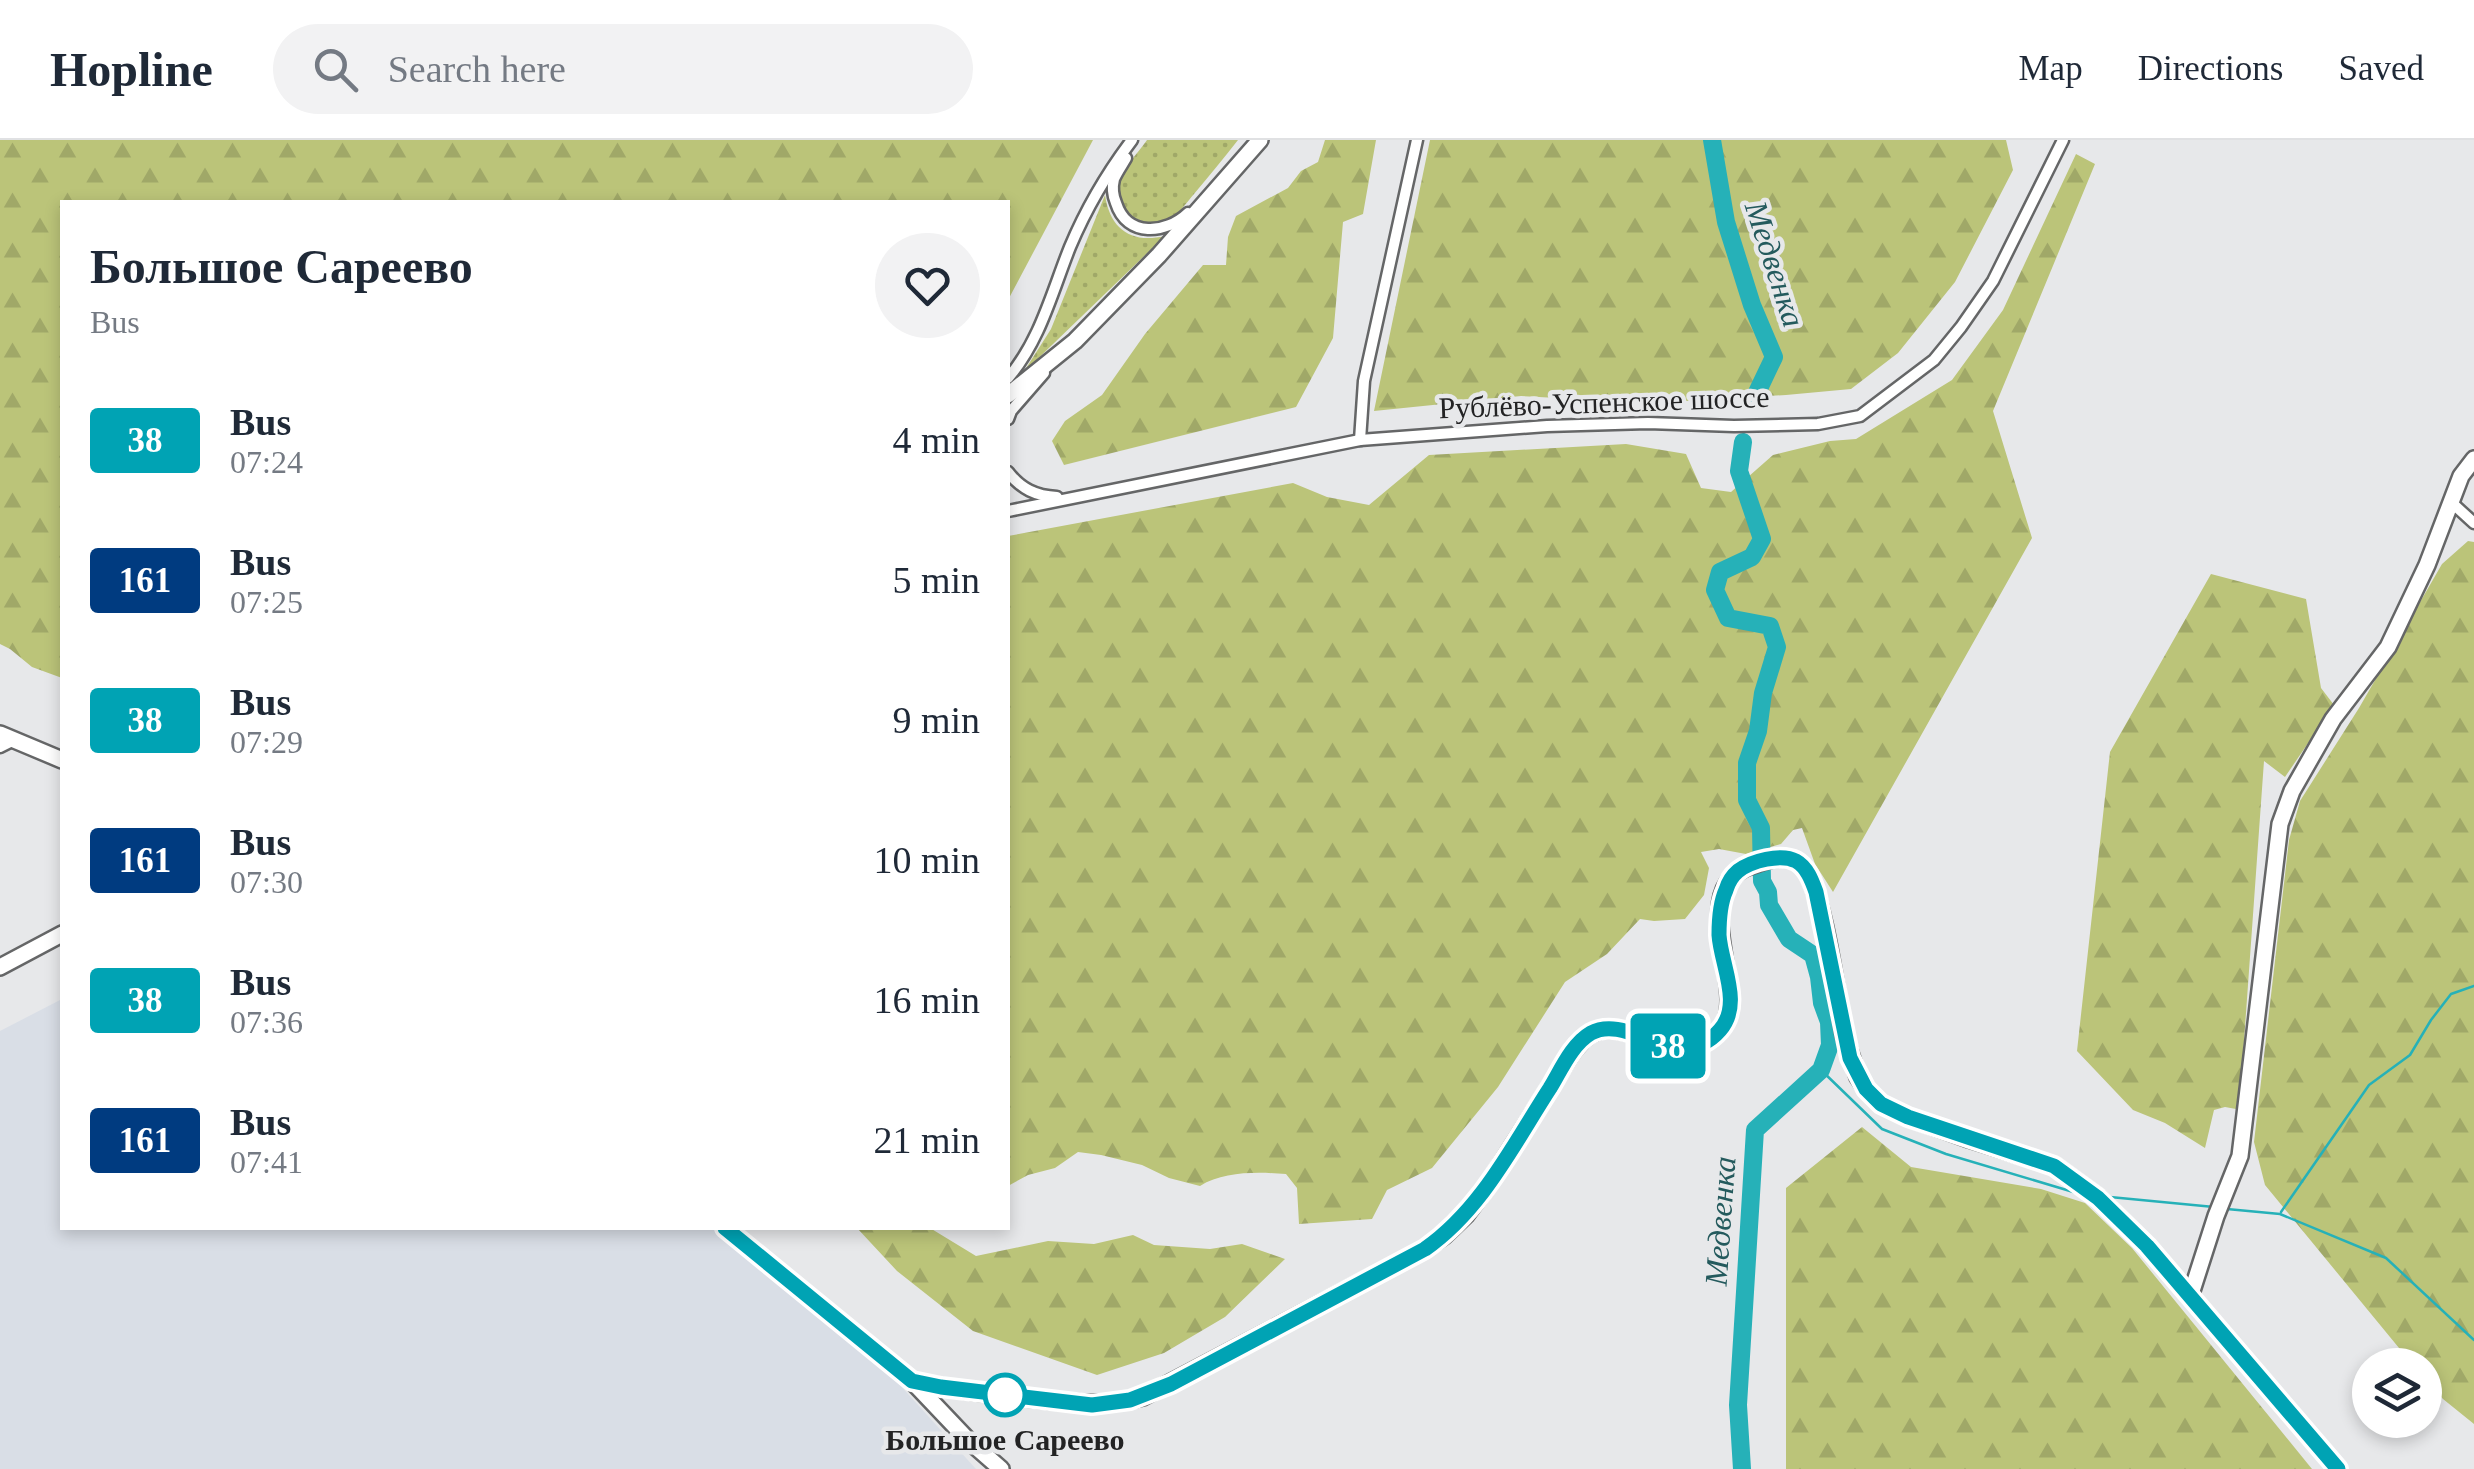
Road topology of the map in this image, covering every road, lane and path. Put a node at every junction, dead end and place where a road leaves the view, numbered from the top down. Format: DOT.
graph roads {
  1 [pos="1134,140"];
  2 [pos="1260,140"];
  3 [pos="1417,140"];
  4 [pos="2062,140"];
  5 [pos="1243,161"];
  6 [pos="1064,351"];
  7 [pos="1010,375"];
  8 [pos="1010,393"];
  9 [pos="1010,411"];
  10 [pos="1360,440"];
  11 [pos="2474,459"];
  12 [pos="1010,474"];
  13 [pos="1068,498"];
  14 [pos="2450,502"];
  15 [pos="1010,511"];
  16 [pos="2474,523"];
  17 [pos="5,740"];
  18 [pos="60,759"];
  19 [pos="60,935"];
  20 [pos="0,967"];
  21 [pos="727,1230"];
  22 [pos="2190,1297"];
  23 [pos="912,1381"];
  24 [pos="1001,1469"];
  25 [pos="2338,1469"];
  1 -- 5 [label="street"];
  1 -- 7 [label="street"];
  2 -- 5 [label="main road"];
  3 -- 10 [label="street"];
  4 -- 10 [label="street, Рублёво-Успенское шоссе"];
  5 -- 6 [label="main road"];
  6 -- 8 [label="main road"];
  6 -- 9 [label="street"];
  10 -- 13 [label="street, Рублёво-Успенское шоссе"];
  11 -- 14 [label="main road"];
  12 -- 13 [label="street"];
  13 -- 15 [label="street, Рублёво-Успенское шоссе"];
  14 -- 16 [label="street"];
  14 -- 22 [label="main road"];
  17 -- 18 [label="main road"];
  19 -- 20 [label="main road"];
  21 -- 23 [label="main road"];
  22 -- 23 [label="main road"];
  22 -- 25 [label="main road"];
  23 -- 24 [label="main road"];
}
